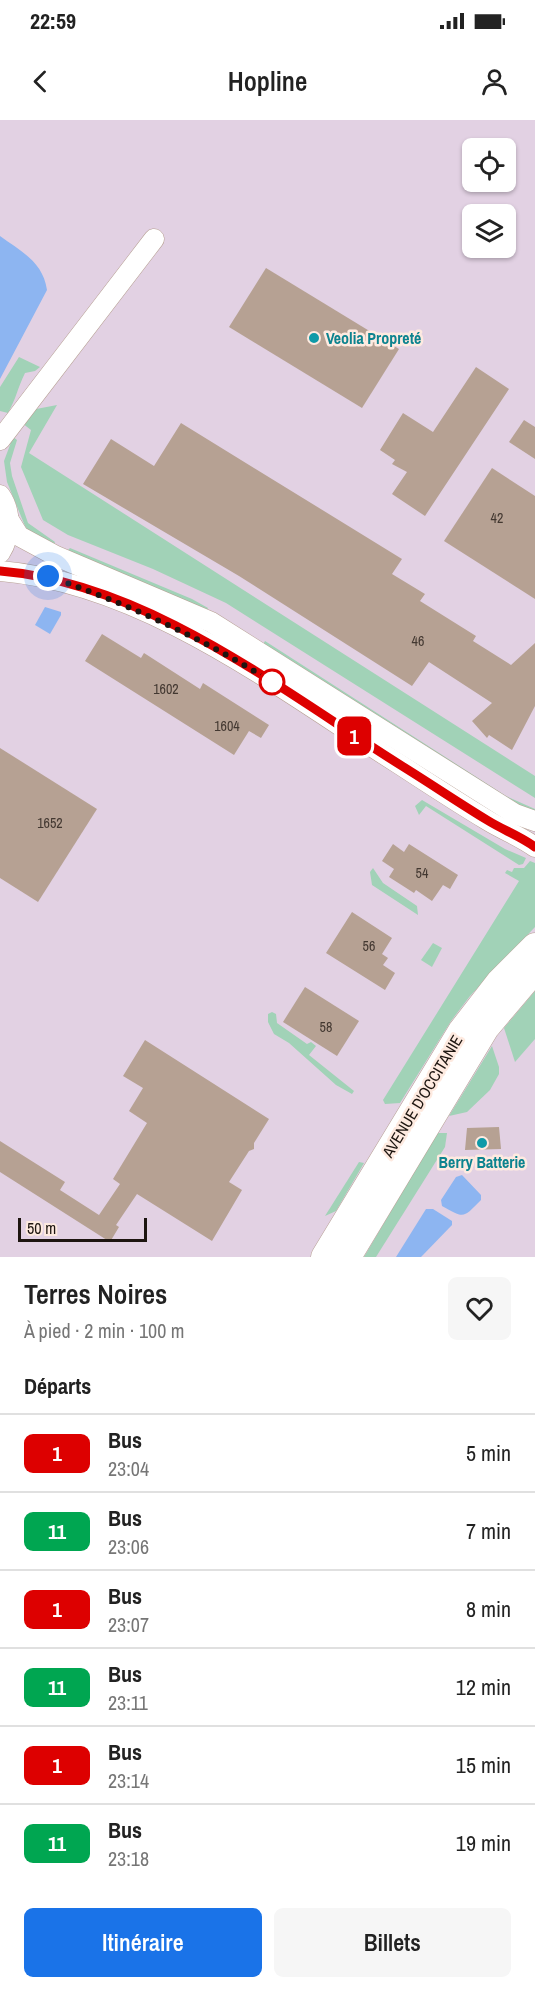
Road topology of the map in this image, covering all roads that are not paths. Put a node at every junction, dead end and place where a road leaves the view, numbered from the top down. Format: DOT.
graph roads {
  1 [pos="154,239"];
  2 [pos="0,440"];
  3 [pos="0,495"];
  4 [pos="9,520"];
  5 [pos="0,554"];
  6 [pos="0,571"];
  7 [pos="535,821"];
  8 [pos="535,847"];
  9 [pos="535,946"];
  10 [pos="535,970"];
  11 [pos="324,1257"];
  12 [pos="348,1257"];
  1 -- 2 [label="street"];
  3 -- 4 [label="street"];
  4 -- 5 [label="street"];
  4 -- 7 [label="street"];
  6 -- 8 [label="street"];
  9 -- 11 [label="main road, AVENUE D'OCCITANIE"];
  10 -- 12 [label="main road, AVENUE D'OCCITANIE"];
}
